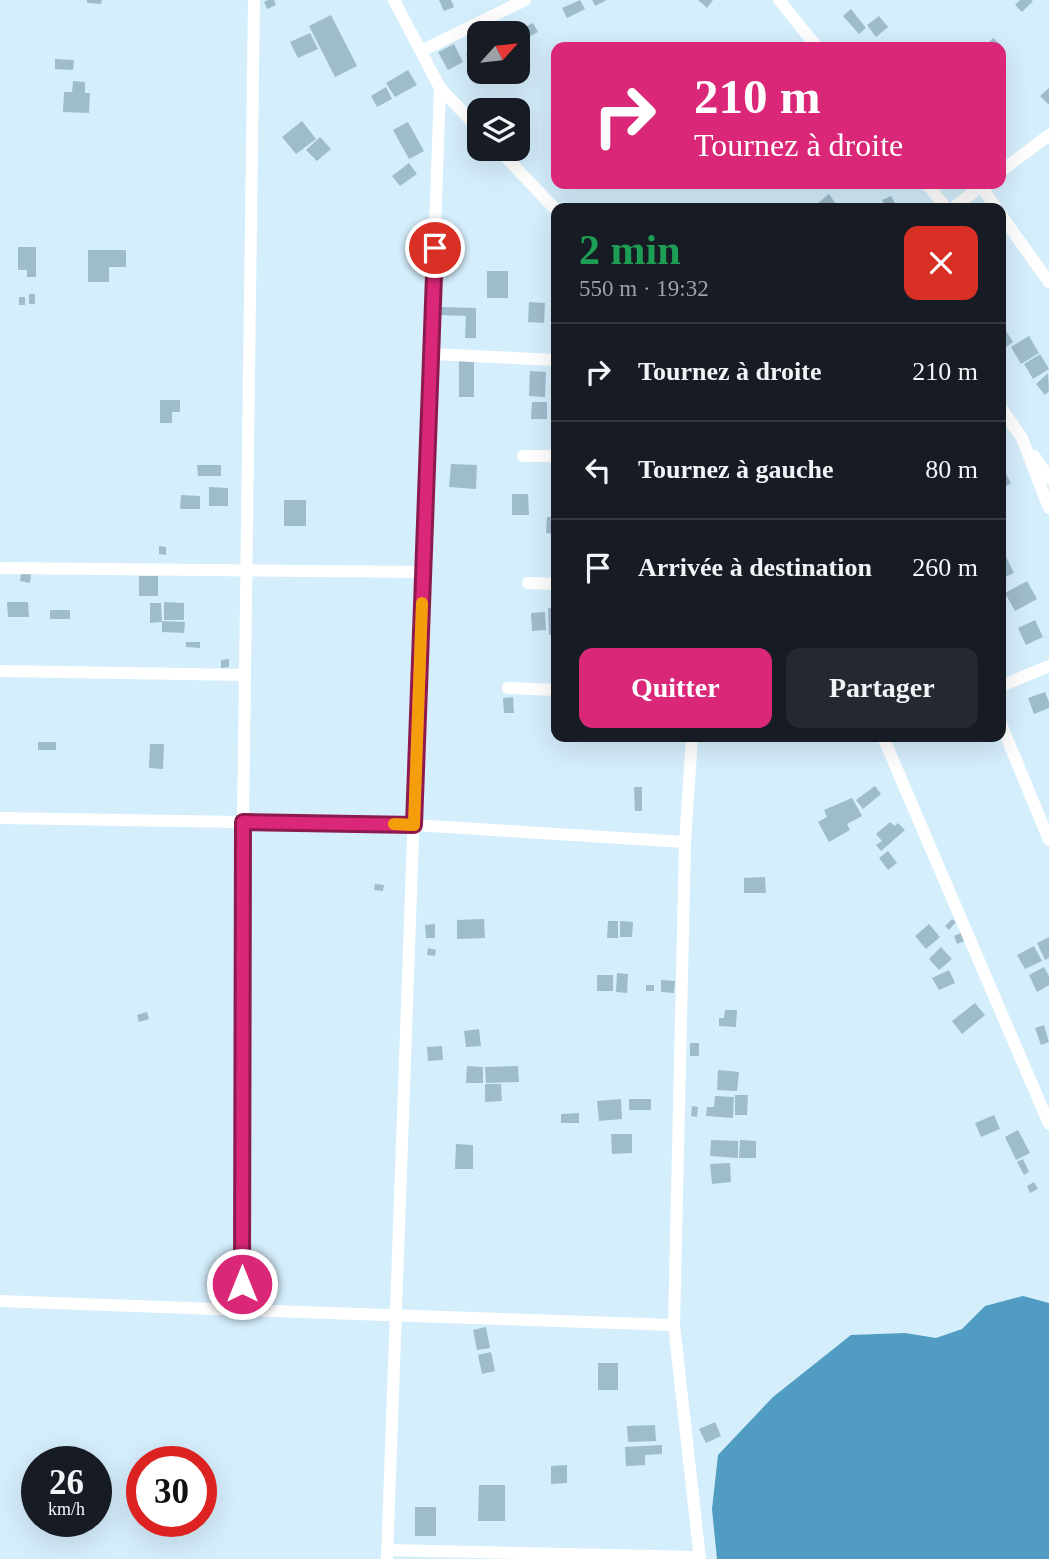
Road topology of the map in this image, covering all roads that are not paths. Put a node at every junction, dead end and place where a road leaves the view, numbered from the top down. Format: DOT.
graph roads {
  1 [pos="254,0"];
  2 [pos="394,0"];
  3 [pos="525,0"];
  4 [pos="779,0"];
  5 [pos="813,42"];
  6 [pos="421,51"];
  7 [pos="440,88"];
  8 [pos="467,116"];
  9 [pos="1049,135"];
  10 [pos="509,161"];
  11 [pos="1006,167"];
  12 [pos="931,189"];
  13 [pos="977,189"];
  14 [pos="942,203"];
  15 [pos="959,203"];
  16 [pos="551,205"];
  17 [pos="1006,222"];
  18 [pos="1049,282"];
  19 [pos="432,354"];
  20 [pos="551,360"];
  21 [pos="1006,416"];
  22 [pos="1021,438"];
  23 [pos="523,456"];
  24 [pos="551,456"];
  25 [pos="1049,478"];
  26 [pos="1049,508"];
  27 [pos="0,568"];
  28 [pos="246,570"];
  29 [pos="424,572"];
  30 [pos="528,583"];
  31 [pos="551,584"];
  32 [pos="1049,666"];
  33 [pos="0,671"];
  34 [pos="245,675"];
  35 [pos="1006,684"];
  36 [pos="508,688"];
  37 [pos="551,690"];
  38 [pos="1006,736"];
  39 [pos="692,742"];
  40 [pos="885,742"];
  41 [pos="0,818"];
  42 [pos="243,822"];
  43 [pos="414,825"];
  44 [pos="1049,840"];
  45 [pos="685,842"];
  46 [pos="1049,1124"];
  47 [pos="0,1301"];
  48 [pos="242,1311"];
  49 [pos="397,1315"];
  50 [pos="674,1325"];
  51 [pos="387,1555"];
  52 [pos="699,1558"];
  1 -- 28 [label="street"];
  2 -- 6 [label="street"];
  3 -- 6 [label="street"];
  4 -- 5 [label="street"];
  6 -- 7 [label="street"];
  7 -- 8 [label="street"];
  7 -- 19 [label="street"];
  9 -- 11 [label="street"];
  10 -- 16 [label="street"];
  12 -- 14 [label="street"];
  13 -- 15 [label="street"];
  17 -- 18 [label="street"];
  19 -- 20 [label="street"];
  19 -- 29 [label="street"];
  21 -- 22 [label="street"];
  22 -- 25 [label="street"];
  22 -- 26 [label="street"];
  23 -- 24 [label="street"];
  27 -- 28 [label="street"];
  28 -- 29 [label="street"];
  28 -- 34 [label="street"];
  29 -- 43 [label="street"];
  30 -- 31 [label="street"];
  32 -- 35 [label="street"];
  33 -- 34 [label="street"];
  34 -- 42 [label="street"];
  36 -- 37 [label="street"];
  38 -- 44 [label="street"];
  39 -- 45 [label="street"];
  40 -- 46 [label="street"];
  41 -- 42 [label="street"];
  42 -- 43 [label="street"];
  42 -- 48 [label="street"];
  43 -- 45 [label="street"];
  43 -- 49 [label="street"];
  45 -- 50 [label="street"];
  47 -- 48 [label="street"];
  48 -- 49 [label="street"];
  49 -- 50 [label="street"];
  49 -- 51 [label="street"];
  50 -- 52 [label="street"];
  51 -- 52 [label="street"];
}
